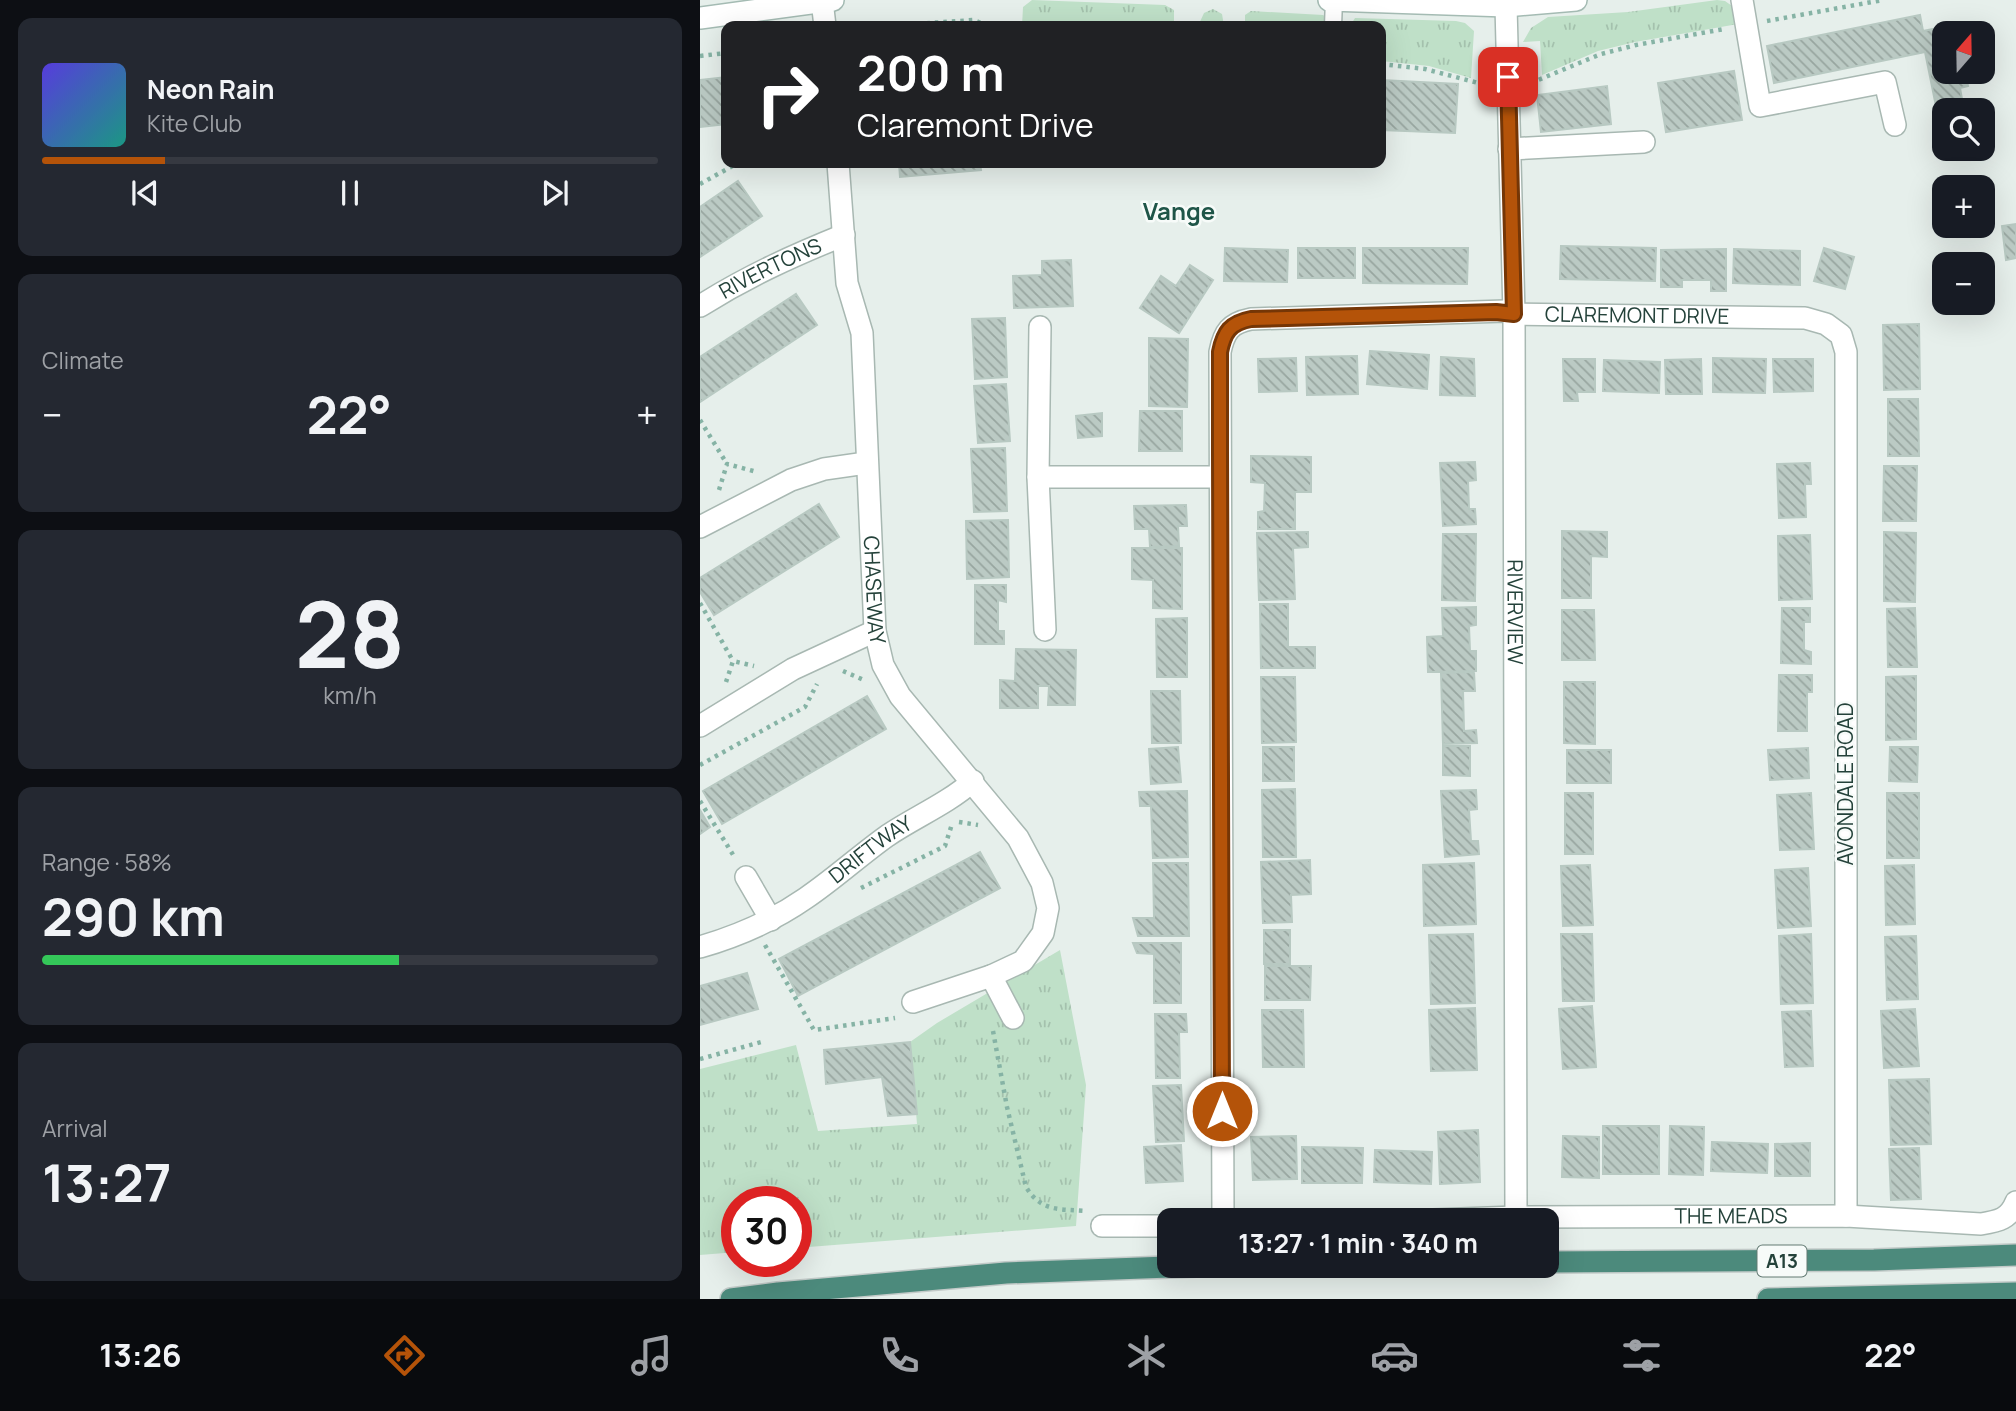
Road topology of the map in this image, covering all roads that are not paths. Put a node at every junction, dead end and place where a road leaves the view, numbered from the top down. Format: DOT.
graph roads {
  1 [pos="1332,0"];
  2 [pos="1576,0"];
  3 [pos="1742,0"];
  4 [pos="828,1"];
  5 [pos="1384,1"];
  6 [pos="1506,6"];
  7 [pos="700,18"];
  8 [pos="826,21"];
  9 [pos="1333,21"];
  10 [pos="1895,125"];
  11 [pos="1644,142"];
  12 [pos="1509,149"];
  13 [pos="838,168"];
  14 [pos="844,235"];
  15 [pos="700,306"];
  16 [pos="1514,314"];
  17 [pos="1040,327"];
  18 [pos="1846,352"];
  19 [pos="866,463"];
  20 [pos="1038,477"];
  21 [pos="1220,477"];
  22 [pos="700,527"];
  23 [pos="1045,630"];
  24 [pos="875,631"];
  25 [pos="700,726"];
  26 [pos="972,781"];
  27 [pos="746,877"];
  28 [pos="773,929"];
  29 [pos="700,947"];
  30 [pos="991,976"];
  31 [pos="913,1002"];
  32 [pos="1013,1018"];
  33 [pos="2016,1202"];
  34 [pos="1223,1208"];
  35 [pos="1516,1208"];
  36 [pos="1846,1216"];
  37 [pos="1559,1217"];
  38 [pos="1102,1226"];
  39 [pos="1157,1226"];
  40 [pos="2016,1255"];
  41 [pos="1559,1262"];
  42 [pos="1157,1267"];
  43 [pos="2016,1293"];
  44 [pos="732,1299"];
  45 [pos="1768,1299"];
  1 -- 5 [label="street"];
  1 -- 9 [label="lane"];
  2 -- 6 [label="street"];
  3 -- 10 [label="street"];
  4 -- 7 [label="street"];
  4 -- 8 [label="street"];
  5 -- 6 [label="street"];
  6 -- 12 [label="street, RIVERVIEW"];
  11 -- 12 [label="street"];
  12 -- 16 [label="street, RIVERVIEW"];
  13 -- 14 [label="street, CHASEWAY"];
  14 -- 15 [label="street, RIVERTONS"];
  14 -- 19 [label="street, CHASEWAY"];
  16 -- 18 [label="street, CLAREMONT DRIVE"];
  16 -- 21 [label="street, CLAREMONT DRIVE"];
  16 -- 35 [label="street, RIVERVIEW"];
  17 -- 20 [label="street"];
  18 -- 36 [label="street, AVONDALE ROAD"];
  19 -- 22 [label="street"];
  19 -- 24 [label="street, CHASEWAY"];
  20 -- 21 [label="street"];
  20 -- 23 [label="street"];
  21 -- 34 [label="street"];
  24 -- 25 [label="street"];
  24 -- 26 [label="street, CHASEWAY"];
  26 -- 28 [label="street, DRIFTWAY"];
  26 -- 30 [label="street, CHASEWAY"];
  27 -- 28 [label="street"];
  28 -- 29 [label="street, DRIFTWAY"];
  30 -- 31 [label="street"];
  30 -- 32 [label="street"];
  33 -- 36 [label="street, THE MEADS"];
  36 -- 37 [label="street, THE MEADS"];
  38 -- 39 [label="street"];
  40 -- 41 [label="highway, A13"];
  42 -- 44 [label="highway"];
  43 -- 45 [label="highway, A13"];
}
